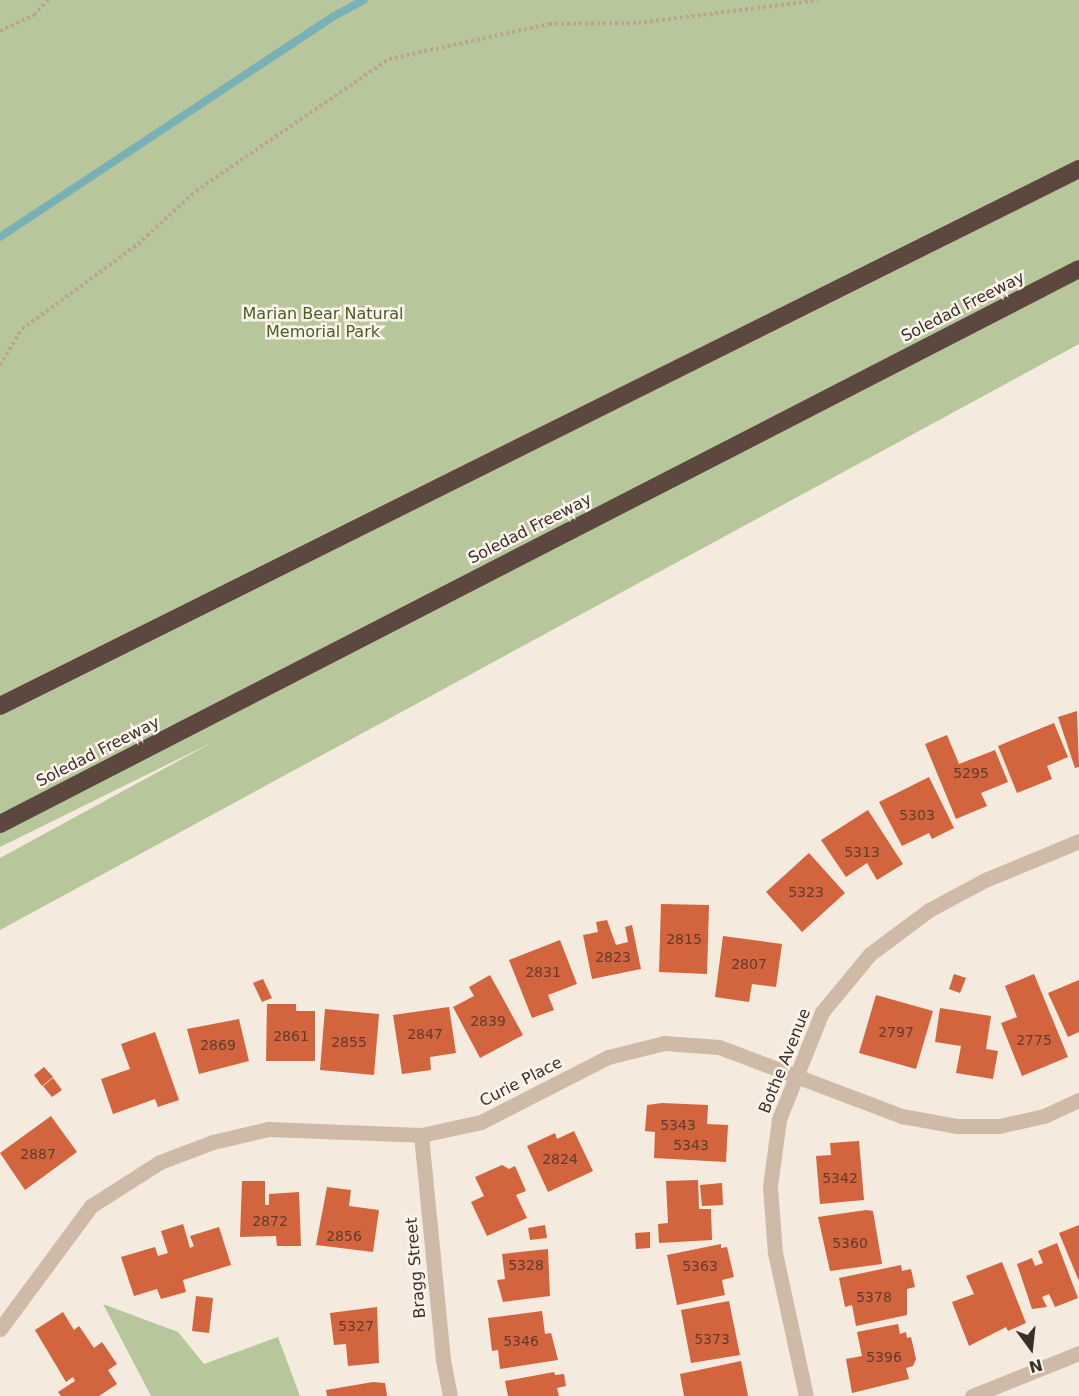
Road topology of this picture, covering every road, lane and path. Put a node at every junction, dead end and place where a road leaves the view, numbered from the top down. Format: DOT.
graph roads {
  1 [pos="48,0"];
  2 [pos="819,0"];
  3 [pos="0,31"];
  4 [pos="1079,169"];
  5 [pos="1079,269"];
  6 [pos="0,365"];
  7 [pos="0,706"];
  8 [pos="0,824"];
  9 [pos="1079,841"];
  10 [pos="795,1079"];
  11 [pos="1079,1100"];
  12 [pos="422,1135"];
  13 [pos="0,1329"];
  14 [pos="1079,1353"];
  15 [pos="450,1396"];
  16 [pos="806,1396"];
  17 [pos="972,1396"];
  1 -- 3 [label="path"];
  2 -- 6 [label="path"];
  4 -- 7 [label="highway"];
  5 -- 8 [label="highway, Soledad Freeway"];
  9 -- 10 [label="street, Bothe Avenue"];
  10 -- 11 [label="street, Curie Place"];
  10 -- 12 [label="street, Curie Place"];
  10 -- 16 [label="street, Bothe Avenue"];
  12 -- 13 [label="street, Curie Place"];
  12 -- 15 [label="street, Bragg Street"];
  14 -- 17 [label="street"];
}
